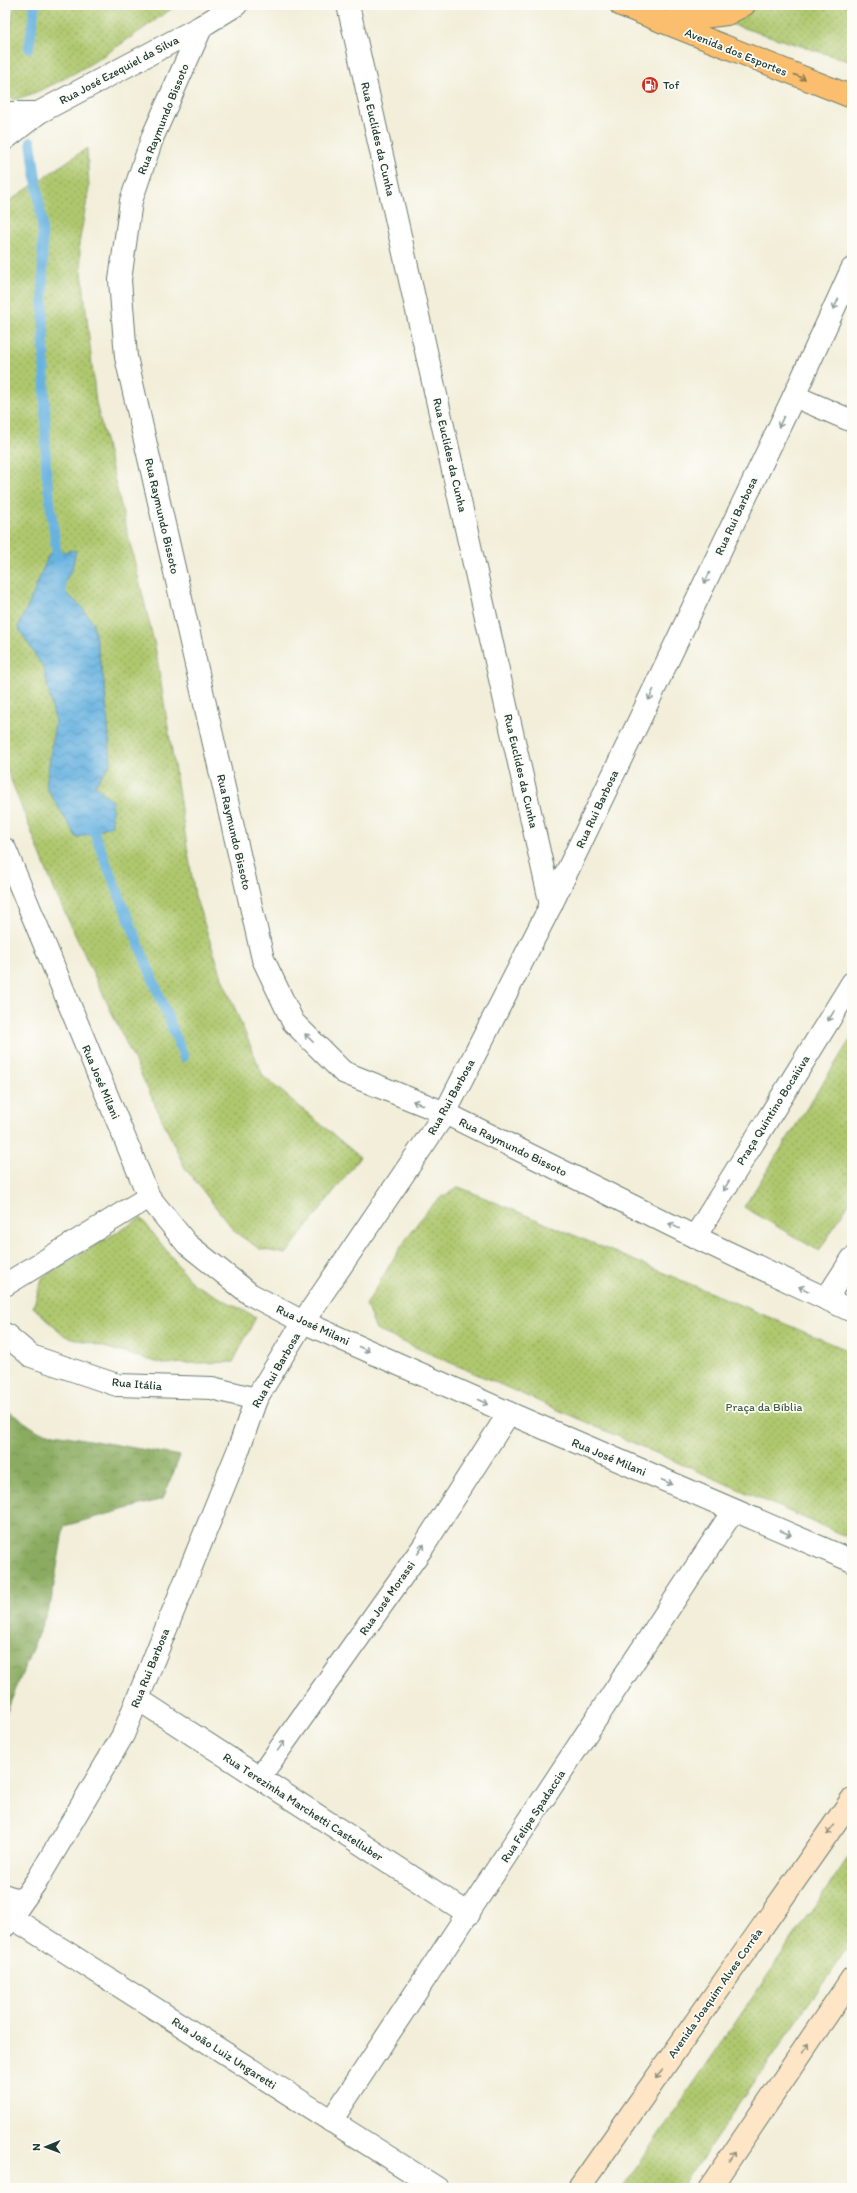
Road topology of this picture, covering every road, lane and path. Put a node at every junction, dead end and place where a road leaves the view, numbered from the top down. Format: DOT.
graph roads {
  1 [pos="236,5"];
  2 [pos="348,5"];
  3 [pos="621,5"];
  4 [pos="744,5"];
  5 [pos="662,22"];
  6 [pos="202,26"];
  7 [pos="852,97"];
  8 [pos="38,112"];
  9 [pos="5,113"];
  10 [pos="5,140"];
  11 [pos="852,269"];
  12 [pos="794,396"];
  13 [pos="852,420"];
  14 [pos="5,849"];
  15 [pos="551,905"];
  16 [pos="852,983"];
  17 [pos="445,1113"];
  18 [pos="149,1197"];
  19 [pos="695,1237"];
  20 [pos="852,1259"];
  21 [pos="5,1285"];
  22 [pos="826,1299"];
  23 [pos="852,1311"];
  24 [pos="303,1322"];
  25 [pos="5,1334"];
  26 [pos="256,1399"];
  27 [pos="508,1413"];
  28 [pos="733,1510"];
  29 [pos="852,1561"];
  30 [pos="138,1699"];
  31 [pos="259,1778"];
  32 [pos="852,1798"];
  33 [pos="10,1912"];
  34 [pos="469,1914"];
  35 [pos="852,1978"];
  36 [pos="331,2121"];
  37 [pos="437,2188"];
  38 [pos="579,2188"];
  39 [pos="710,2188"];
  1 -- 6 [label="street, Rua José Ezequiel da Silva"];
  2 -- 15 [label="street, Rua Euclides da Cunha"];
  3 -- 5 [label="main road, Avenida dos Esportes"];
  4 -- 5 [label="main road"];
  5 -- 7 [label="main road, Avenida dos Esportes, one-way"];
  6 -- 8 [label="street, Rua José Ezequiel da Silva"];
  17 -- 6 [label="street, Rua Raymundo Bissoto, one-way"];
  8 -- 9 [label="street"];
  8 -- 10 [label="street, Rua José Ezequiel da Silva"];
  11 -- 12 [label="street, Rua Rui Barbosa, one-way"];
  12 -- 13 [label="street"];
  12 -- 15 [label="street, Rua Rui Barbosa, one-way"];
  14 -- 18 [label="street, Rua José Milani"];
  15 -- 17 [label="street, Rua Rui Barbosa"];
  16 -- 19 [label="street, Praça Quintino Bocaiúva, one-way"];
  19 -- 17 [label="street, Rua Raymundo Bissoto, one-way"];
  17 -- 24 [label="street, Rua Rui Barbosa"];
  18 -- 21 [label="street"];
  18 -- 24 [label="street, Rua José Milani"];
  22 -- 19 [label="street, Rua Raymundo Bissoto, one-way"];
  20 -- 22 [label="street"];
  22 -- 23 [label="street, Rua Raymundo Bissoto"];
  24 -- 26 [label="street, Rua Rui Barbosa"];
  24 -- 27 [label="street, Rua José Milani, one-way"];
  25 -- 26 [label="street, Rua Itália"];
  26 -- 30 [label="street, Rua Rui Barbosa"];
  27 -- 28 [label="street, Rua José Milani, one-way"];
  31 -- 27 [label="street, Rua José Morassi, one-way"];
  28 -- 29 [label="street, Rua José Milani, one-way"];
  28 -- 34 [label="street, Rua Felipe Spadaccia"];
  30 -- 31 [label="street, Rua Terezinha Marchetti Castelluber"];
  30 -- 33 [label="street, Rua Rui Barbosa"];
  31 -- 34 [label="street, Rua Terezinha Marchetti Castelluber"];
  32 -- 38 [label="main road, Avenida Joaquim Alves Corrêa, one-way"];
  33 -- 36 [label="street, Rua João Luiz Ungaretti"];
  34 -- 36 [label="street, Rua Felipe Spadaccia"];
  39 -- 35 [label="main road, one-way"];
  36 -- 37 [label="street, Rua João Luiz Ungaretti"];
}
